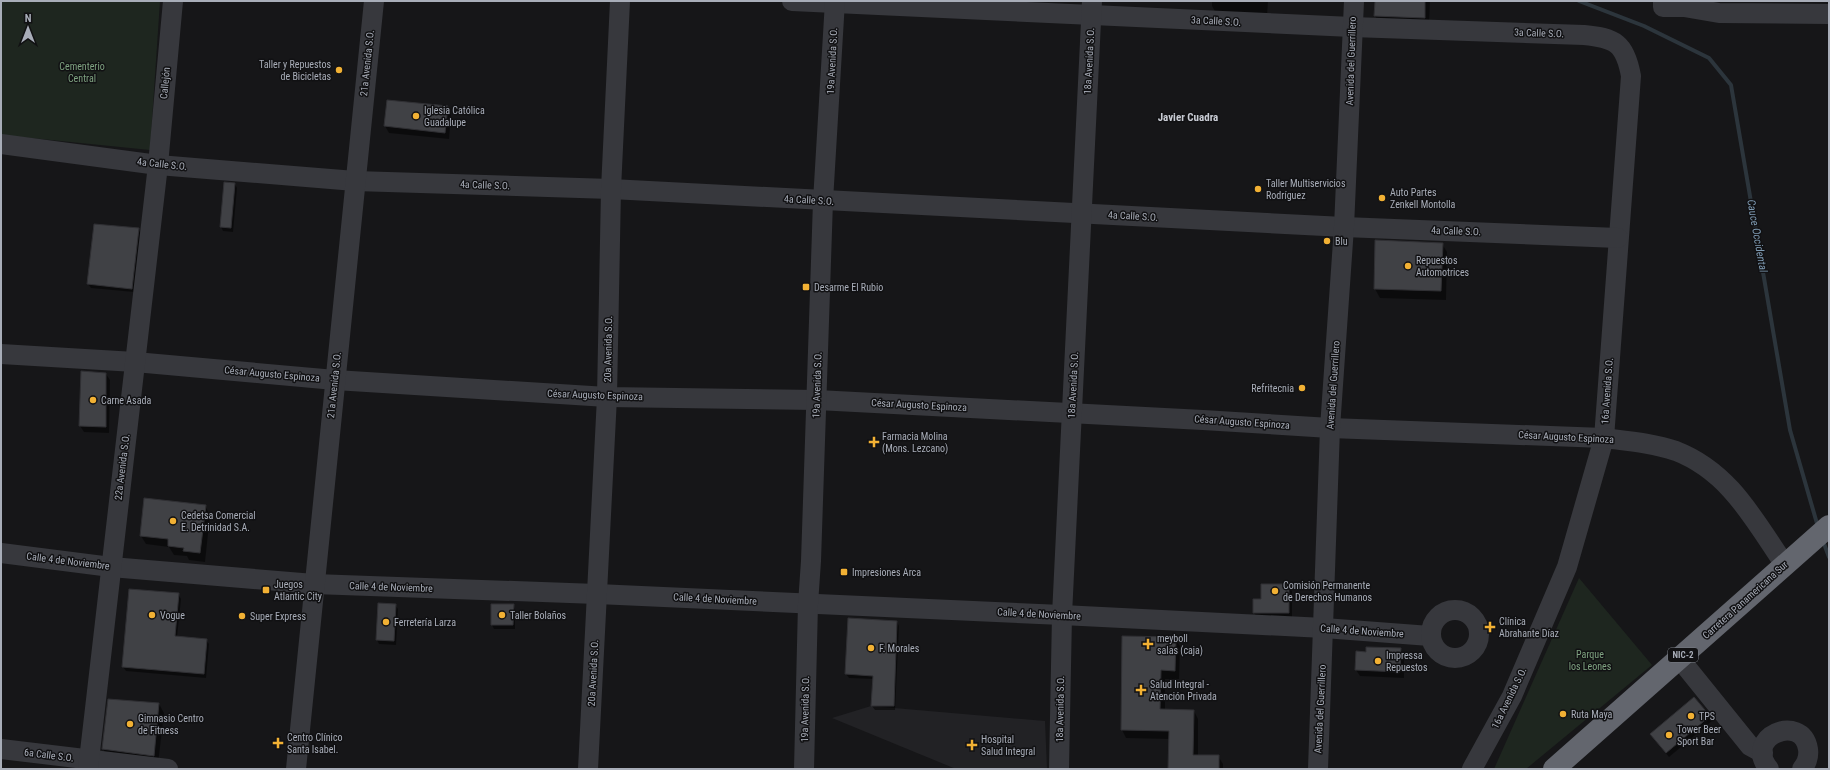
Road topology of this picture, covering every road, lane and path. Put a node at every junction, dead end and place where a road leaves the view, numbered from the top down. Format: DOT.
graph roads {
  1 [pos="173,1"];
  2 [pos="374,1"];
  3 [pos="620,1"];
  4 [pos="792,1"];
  5 [pos="1354,1"];
  6 [pos="1663,1"];
  7 [pos="835,2"];
  8 [pos="1091,8"];
  9 [pos="1829,14"];
  10 [pos="1352,27"];
  11 [pos="1628,60"];
  12 [pos="1,144"];
  13 [pos="158,164"];
  14 [pos="355,181"];
  15 [pos="611,189"];
  16 [pos="823,200"];
  17 [pos="1081,213"];
  18 [pos="1344,227"];
  19 [pos="1618,238"];
  20 [pos="1,354"];
  21 [pos="135,362"];
  22 [pos="335,380"];
  23 [pos="607,396"];
  24 [pos="817,400"];
  25 [pos="1071,413"];
  26 [pos="1330,428"];
  27 [pos="1604,438"];
  28 [pos="1821,533"];
  29 [pos="1,553"];
  30 [pos="1785,565"];
  31 [pos="111,567"];
  32 [pos="314,584"];
  33 [pos="597,594"];
  34 [pos="808,604"];
  35 [pos="1062,615"];
  36 [pos="1324,628"];
  37 [pos="1430,636"];
  38 [pos="1680,658"];
  39 [pos="1,749"];
  40 [pos="1766,761"];
  41 [pos="89,765"];
  42 [pos="168,769"];
  43 [pos="296,769"];
  44 [pos="588,769"];
  45 [pos="804,769"];
  46 [pos="1059,769"];
  47 [pos="1318,769"];
  48 [pos="1472,769"];
  49 [pos="1554,769"];
  50 [pos="1802,769"];
  1 -- 13 [label="street, Callejón"];
  2 -- 14 [label="street, 21a Avenida S.O."];
  3 -- 15 [label="street, 20a Avenida S.O."];
  4 -- 7 [label="street, 3a Calle S.O."];
  5 -- 10 [label="street, Avenida del Guerrillero"];
  6 -- 9 [label="street"];
  7 -- 8 [label="street, 3a Calle S.O."];
  7 -- 16 [label="street, 19a Avenida S.O."];
  8 -- 10 [label="street, 3a Calle S.O."];
  8 -- 17 [label="street, 18a Avenida S.O."];
  10 -- 11 [label="street, 3a Calle S.O."];
  10 -- 18 [label="street, Avenida del Guerrillero"];
  11 -- 19 [label="street, 16a Avenida S.O."];
  12 -- 13 [label="street, 4a Calle S.O."];
  13 -- 14 [label="street, 4a Calle S.O."];
  13 -- 21 [label="street, 22a Avenida S.O."];
  14 -- 15 [label="street, 4a Calle S.O."];
  14 -- 22 [label="street, 21a Avenida S.O."];
  15 -- 16 [label="street, 4a Calle S.O."];
  15 -- 23 [label="street, 20a Avenida S.O."];
  16 -- 17 [label="street, 4a Calle S.O."];
  16 -- 24 [label="street, 19a Avenida S.O."];
  17 -- 18 [label="street, 4a Calle S.O."];
  17 -- 25 [label="street, 18a Avenida S.O."];
  18 -- 19 [label="street, 4a Calle S.O."];
  18 -- 26 [label="street, Avenida del Guerrillero"];
  19 -- 27 [label="street, 16a Avenida S.O."];
  20 -- 21 [label="street, César Augusto Espinoza"];
  21 -- 22 [label="street, César Augusto Espinoza"];
  21 -- 31 [label="street, 22a Avenida S.O."];
  22 -- 23 [label="street, César Augusto Espinoza"];
  22 -- 32 [label="street, 21a Avenida S.O."];
  23 -- 24 [label="street, César Augusto Espinoza"];
  23 -- 33 [label="street, 20a Avenida S.O."];
  24 -- 25 [label="street, César Augusto Espinoza"];
  24 -- 34 [label="street, 19a Avenida S.O."];
  25 -- 26 [label="street, César Augusto Espinoza"];
  25 -- 35 [label="street, 18a Avenida S.O."];
  26 -- 27 [label="street, César Augusto Espinoza"];
  26 -- 36 [label="street, Avenida del Guerrillero"];
  27 -- 30 [label="street, César Augusto Espinoza"];
  27 -- 48 [label="street, 16a Avenida S.O."];
  28 -- 30 [label="highway, Carretera Panamericana Sur / NIC-2"];
  29 -- 31 [label="street, Calle 4 de Noviembre"];
  30 -- 38 [label="highway, Carretera Panamericana Sur / NIC-2"];
  31 -- 32 [label="street, Calle 4 de Noviembre"];
  31 -- 41 [label="street, 22a Avenida S.O."];
  32 -- 33 [label="street, Calle 4 de Noviembre"];
  32 -- 43 [label="street, 21a Avenida S.O."];
  33 -- 34 [label="street, Calle 4 de Noviembre"];
  33 -- 44 [label="street, 20a Avenida S.O."];
  34 -- 35 [label="street, Calle 4 de Noviembre"];
  34 -- 45 [label="street, 19a Avenida S.O."];
  35 -- 36 [label="street, Calle 4 de Noviembre"];
  35 -- 46 [label="street, 18a Avenida S.O."];
  36 -- 37 [label="street, Calle 4 de Noviembre"];
  36 -- 47 [label="street, Avenida del Guerrillero"];
  38 -- 40 [label="street"];
  38 -- 49 [label="highway, Carretera Panamericana Sur / NIC-2"];
  39 -- 41 [label="street, 6a Calle S.O."];
  40 -- 50 [label="street"];
  41 -- 42 [label="street, 6a Calle S.O."];
}
